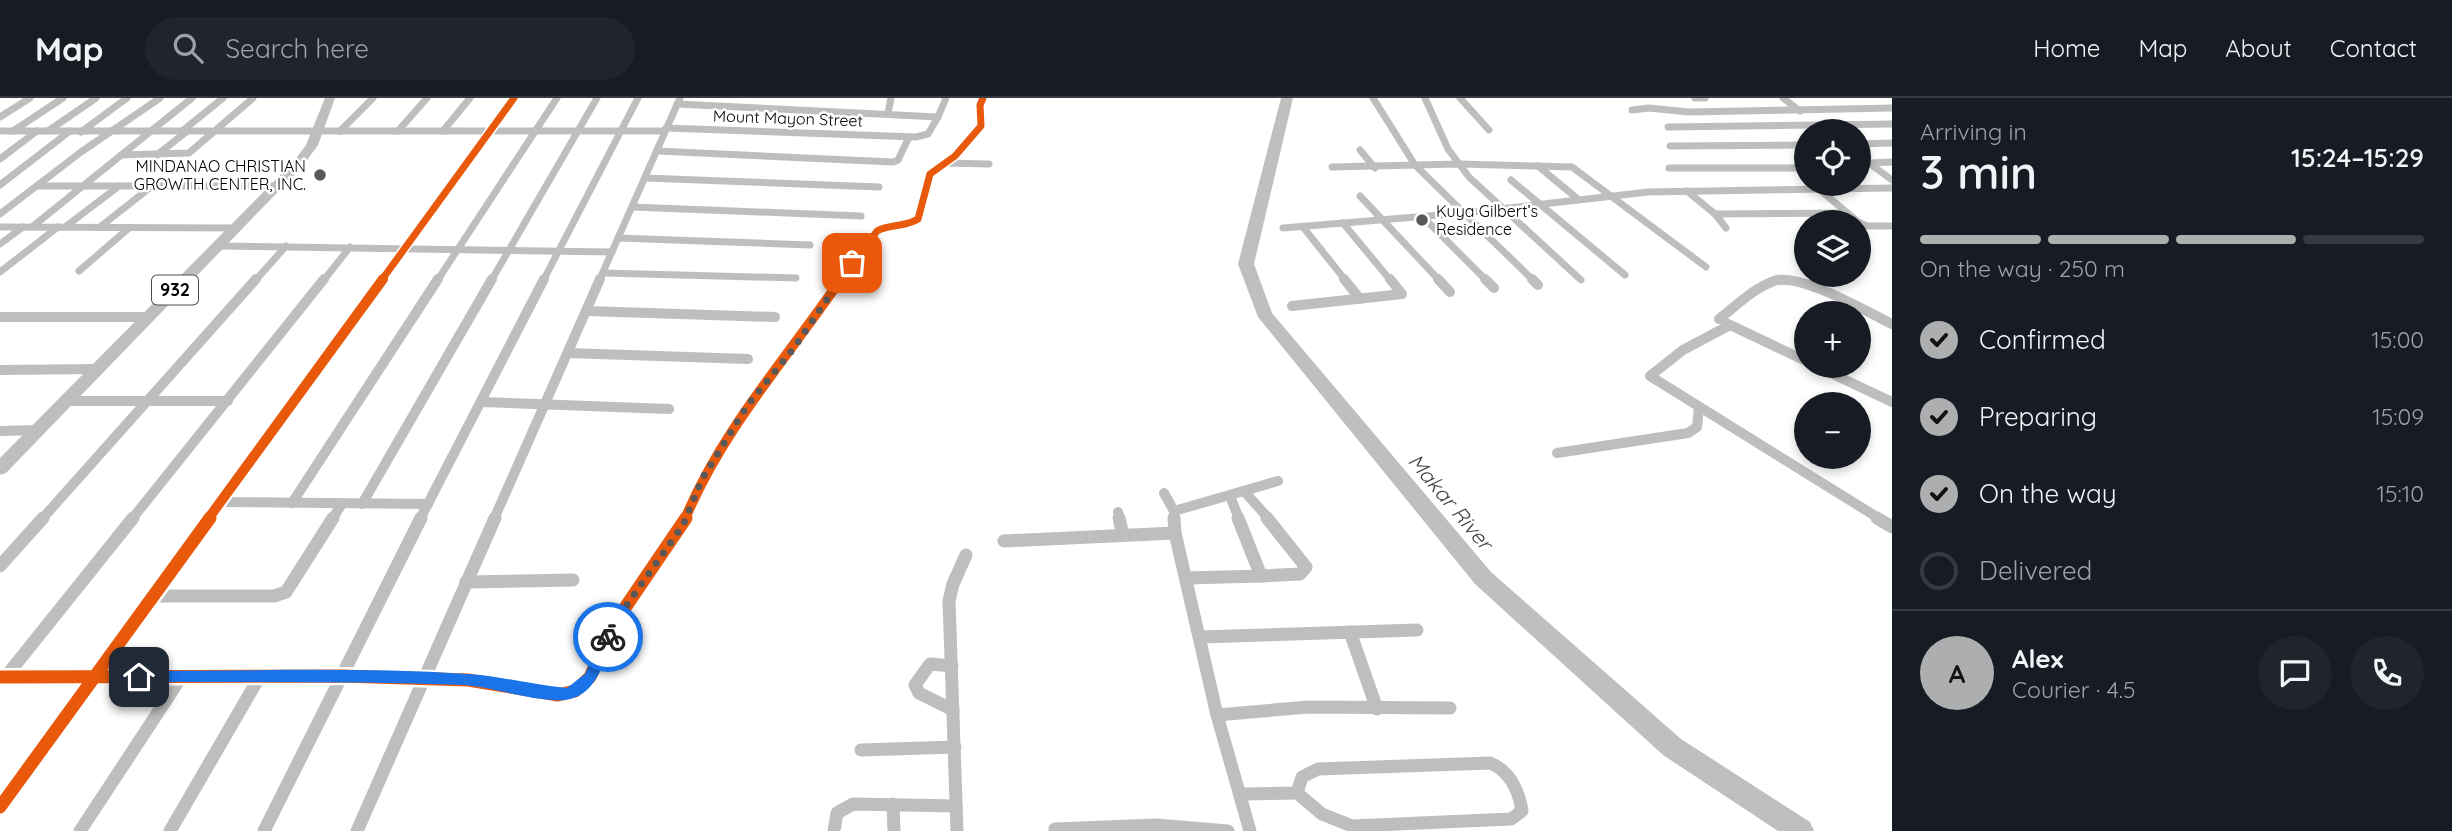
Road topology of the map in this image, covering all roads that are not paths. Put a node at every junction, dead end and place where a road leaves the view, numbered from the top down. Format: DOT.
graph roads {
  1 [pos="30,98"];
  2 [pos="63,98"];
  3 [pos="96,98"];
  4 [pos="127,98"];
  5 [pos="160,98"];
  6 [pos="192,98"];
  7 [pos="223,98"];
  8 [pos="253,98"];
  9 [pos="330,98"];
  10 [pos="373,98"];
  11 [pos="427,98"];
  12 [pos="470,98"];
  13 [pos="514,98"];
  14 [pos="557,98"];
  15 [pos="597,98"];
  16 [pos="638,98"];
  17 [pos="891,98"];
  18 [pos="946,98"];
  19 [pos="983,98"];
  20 [pos="1373,98"];
  21 [pos="1425,98"];
  22 [pos="1460,98"];
  23 [pos="1695,98"];
  24 [pos="1705,98"];
  25 [pos="1783,98"];
  26 [pos="678,101"];
  27 [pos="1892,108"];
  28 [pos="1632,110"];
  29 [pos="1798,110"];
  30 [pos="888,113"];
  31 [pos="0,117"];
  32 [pos="938,117"];
  33 [pos="1811,119"];
  34 [pos="1871,124"];
  35 [pos="1892,124"];
  36 [pos="1794,125"];
  37 [pos="666,129"];
  38 [pos="1489,130"];
  39 [pos="7,131"];
  40 [pos="37,131"];
  41 [pos="48,131"];
  42 [pos="69,131"];
  43 [pos="340,131"];
  44 [pos="398,131"];
  45 [pos="443,131"];
  46 [pos="490,131"];
  47 [pos="535,131"];
  48 [pos="578,131"];
  49 [pos="621,131"];
  50 [pos="81,132"];
  51 [pos="113,132"];
  52 [pos="149,132"];
  53 [pos="183,132"];
  54 [pos="215,132"];
  55 [pos="317,132"];
  56 [pos="0,137"];
  57 [pos="909,137"];
  58 [pos="1871,144"];
  59 [pos="1892,144"];
  60 [pos="1794,145"];
  61 [pos="1670,146"];
  62 [pos="1691,146"];
  63 [pos="1360,150"];
  64 [pos="657,151"];
  65 [pos="121,155"];
  66 [pos="157,155"];
  67 [pos="0,159"];
  68 [pos="1892,162"];
  69 [pos="942,163"];
  70 [pos="989,164"];
  71 [pos="1460,164"];
  72 [pos="1415,165"];
  73 [pos="1872,165"];
  74 [pos="1538,166"];
  75 [pos="1332,167"];
  76 [pos="1375,167"];
  77 [pos="1669,168"];
  78 [pos="1794,168"];
  79 [pos="645,178"];
  80 [pos="1511,180"];
  81 [pos="1892,180"];
  82 [pos="0,184"];
  83 [pos="37,186"];
  84 [pos="83,186"];
  85 [pos="119,186"];
  86 [pos="152,186"];
  87 [pos="277,186"];
  88 [pos="879,187"];
  89 [pos="1871,188"];
  90 [pos="1892,188"];
  91 [pos="1794,189"];
  92 [pos="1687,191"];
  93 [pos="1827,196"];
  94 [pos="1360,197"];
  95 [pos="1613,197"];
  96 [pos="1579,200"];
  97 [pos="1541,205"];
  98 [pos="633,207"];
  99 [pos="1503,209"];
  100 [pos="1844,210"];
  101 [pos="1464,213"];
  102 [pos="1794,213"];
  103 [pos="0,214"];
  104 [pos="1715,214"];
  105 [pos="861,216"];
  106 [pos="1423,217"];
  107 [pos="1384,219"];
  108 [pos="1343,223"];
  109 [pos="0,226"];
  110 [pos="1871,226"];
  111 [pos="1892,226"];
  112 [pos="27,227"];
  113 [pos="62,227"];
  114 [pos="100,227"];
  115 [pos="1303,227"];
  116 [pos="129,228"];
  117 [pos="236,228"];
  118 [pos="1283,228"];
  119 [pos="1726,228"];
  120 [pos="618,238"];
  121 [pos="0,244"];
  122 [pos="810,245"];
  123 [pos="219,246"];
  124 [pos="286,246"];
  125 [pos="350,247"];
  126 [pos="405,247"];
  127 [pos="458,248"];
  128 [pos="508,250"];
  129 [pos="560,251"];
  130 [pos="612,252"];
  131 [pos="1706,267"];
  132 [pos="79,271"];
  133 [pos="0,272"];
  134 [pos="604,273"];
  135 [pos="1625,275"];
  136 [pos="796,278"];
  137 [pos="1581,280"];
  138 [pos="1538,285"];
  139 [pos="1494,288"];
  140 [pos="1450,292"];
  141 [pos="1360,299"];
  142 [pos="1292,306"];
  143 [pos="587,311"];
  144 [pos="0,317"];
  145 [pos="148,317"];
  146 [pos="775,317"];
  147 [pos="1892,324"];
  148 [pos="1730,325"];
  149 [pos="568,353"];
  150 [pos="1794,355"];
  151 [pos="748,359"];
  152 [pos="97,369"];
  153 [pos="0,370"];
  154 [pos="1841,378"];
  155 [pos="66,401"];
  156 [pos="145,401"];
  157 [pos="228,401"];
  158 [pos="481,402"];
  159 [pos="1892,402"];
  160 [pos="546,404"];
  161 [pos="1699,407"];
  162 [pos="669,409"];
  163 [pos="38,430"];
  164 [pos="0,431"];
  165 [pos="1557,453"];
  166 [pos="0,469"];
  167 [pos="1278,481"];
  168 [pos="1244,491"];
  169 [pos="1164,493"];
  170 [pos="1230,496"];
  171 [pos="221,502"];
  172 [pos="292,503"];
  173 [pos="342,504"];
  174 [pos="362,504"];
  175 [pos="428,504"];
  176 [pos="1174,511"];
  177 [pos="1118,512"];
  178 [pos="1892,527"];
  179 [pos="1175,534"];
  180 [pos="1123,535"];
  181 [pos="1003,541"];
  182 [pos="967,555"];
  183 [pos="0,566"];
  184 [pos="1261,576"];
  185 [pos="1187,578"];
  186 [pos="573,580"];
  187 [pos="466,582"];
  188 [pos="153,596"];
  189 [pos="1417,630"];
  190 [pos="1350,632"];
  191 [pos="1200,637"];
  192 [pos="952,666"];
  193 [pos="182,676"];
  194 [pos="260,676"];
  195 [pos="342,676"];
  196 [pos="95,677"];
  197 [pos="2,679"];
  198 [pos="424,679"];
  199 [pos="1450,708"];
  200 [pos="1377,709"];
  201 [pos="953,710"];
  202 [pos="1217,715"];
  203 [pos="955,747"];
  204 [pos="860,750"];
  205 [pos="1297,793"];
  206 [pos="1241,794"];
  207 [pos="894,804"];
  208 [pos="957,806"];
  209 [pos="0,807"];
  210 [pos="1055,829"];
  211 [pos="80,831"];
  212 [pos="170,831"];
  213 [pos="264,831"];
  214 [pos="357,831"];
  215 [pos="834,831"];
  216 [pos="894,831"];
  217 [pos="957,831"];
  218 [pos="1228,831"];
  219 [pos="1250,831"];
  1 -- 31 [label="street"];
  2 -- 39 [label="street"];
  3 -- 41 [label="street"];
  4 -- 50 [label="street"];
  5 -- 51 [label="street"];
  6 -- 52 [label="street"];
  7 -- 53 [label="street"];
  8 -- 54 [label="street"];
  9 -- 55 [label="main road, 932"];
  10 -- 43 [label="street"];
  11 -- 44 [label="street"];
  12 -- 45 [label="street"];
  13 -- 46 [label="street"];
  14 -- 47 [label="street"];
  15 -- 48 [label="street"];
  16 -- 49 [label="street"];
  17 -- 30 [label="street"];
  18 -- 32 [label="street"];
  19 -- 69 [label="street"];
  20 -- 72 [label="street"];
  21 -- 71 [label="street"];
  22 -- 38 [label="street"];
  23 -- 24 [label="street"];
  25 -- 29 [label="street"];
  26 -- 30 [label="street"];
  26 -- 37 [label="street"];
  27 -- 29 [label="street"];
  28 -- 29 [label="street"];
  29 -- 33 [label="street"];
  30 -- 32 [label="street"];
  32 -- 57 [label="street"];
  34 -- 35 [label="street"];
  36 -- 62 [label="street"];
  37 -- 49 [label="street, Mount Mayon Street"];
  37 -- 57 [label="street, Mount Mayon Street"];
  37 -- 64 [label="street"];
  39 -- 40 [label="street, Mount Mayon Street"];
  39 -- 56 [label="street"];
  40 -- 41 [label="street, Mount Mayon Street"];
  40 -- 67 [label="street"];
  41 -- 42 [label="street, Mount Mayon Street"];
  42 -- 50 [label="street, Mount Mayon Street"];
  42 -- 82 [label="street"];
  43 -- 44 [label="street, Mount Mayon Street"];
  43 -- 55 [label="street, Mount Mayon Street"];
  44 -- 45 [label="street, Mount Mayon Street"];
  45 -- 46 [label="street, Mount Mayon Street"];
  46 -- 47 [label="street, Mount Mayon Street"];
  46 -- 126 [label="street"];
  47 -- 48 [label="street, Mount Mayon Street"];
  47 -- 127 [label="street"];
  48 -- 49 [label="street, Mount Mayon Street"];
  48 -- 128 [label="street"];
  49 -- 129 [label="street"];
  50 -- 51 [label="street, Mount Mayon Street"];
  51 -- 52 [label="street, Mount Mayon Street"];
  51 -- 83 [label="street"];
  52 -- 53 [label="street, Mount Mayon Street"];
  52 -- 65 [label="street"];
  53 -- 54 [label="street, Mount Mayon Street"];
  53 -- 66 [label="street"];
  54 -- 55 [label="street, Mount Mayon Street"];
  54 -- 66 [label="street"];
  55 -- 87 [label="main road, 932"];
  57 -- 64 [label="street"];
  58 -- 59 [label="street"];
  60 -- 62 [label="street"];
  61 -- 62 [label="street"];
  63 -- 76 [label="street"];
  64 -- 79 [label="street"];
  65 -- 66 [label="street"];
  65 -- 84 [label="street"];
  68 -- 73 [label="street"];
  69 -- 70 [label="street"];
  69 -- 198 [label="street"];
  71 -- 72 [label="street"];
  71 -- 74 [label="street"];
  71 -- 99 [label="street"];
  72 -- 76 [label="street"];
  72 -- 101 [label="street"];
  73 -- 81 [label="street"];
  74 -- 95 [label="street"];
  74 -- 96 [label="street"];
  75 -- 76 [label="street"];
  77 -- 78 [label="street"];
  79 -- 88 [label="street"];
  79 -- 98 [label="street"];
  80 -- 97 [label="street"];
  83 -- 84 [label="street"];
  83 -- 103 [label="street"];
  84 -- 85 [label="street"];
  84 -- 112 [label="street"];
  85 -- 86 [label="street"];
  85 -- 113 [label="street"];
  86 -- 87 [label="street"];
  86 -- 114 [label="street"];
  87 -- 117 [label="main road, 932"];
  89 -- 90 [label="street"];
  91 -- 92 [label="street"];
  92 -- 95 [label="street"];
  92 -- 104 [label="street"];
  93 -- 100 [label="street"];
  94 -- 107 [label="street"];
  95 -- 96 [label="street"];
  95 -- 131 [label="street"];
  96 -- 97 [label="street"];
  97 -- 99 [label="street"];
  97 -- 135 [label="street"];
  98 -- 105 [label="street"];
  98 -- 120 [label="street"];
  99 -- 101 [label="street"];
  99 -- 137 [label="street"];
  101 -- 106 [label="street"];
  101 -- 138 [label="street"];
  102 -- 104 [label="street"];
  104 -- 119 [label="street"];
  106 -- 107 [label="street"];
  106 -- 139 [label="street"];
  107 -- 108 [label="street"];
  107 -- 140 [label="street"];
  108 -- 115 [label="street"];
  108 -- 141 [label="street"];
  109 -- 112 [label="street"];
  110 -- 111 [label="street"];
  112 -- 113 [label="street"];
  112 -- 121 [label="street"];
  113 -- 114 [label="street"];
  113 -- 133 [label="street"];
  114 -- 116 [label="street"];
  115 -- 118 [label="street"];
  115 -- 141 [label="street"];
  116 -- 117 [label="street"];
  116 -- 132 [label="street"];
  117 -- 123 [label="main road, 932"];
  120 -- 122 [label="street"];
  120 -- 130 [label="street"];
  123 -- 124 [label="street"];
  123 -- 145 [label="main road, 932"];
  124 -- 125 [label="street"];
  124 -- 156 [label="street"];
  125 -- 126 [label="street"];
  125 -- 157 [label="street"];
  126 -- 127 [label="street"];
  126 -- 171 [label="street"];
  127 -- 128 [label="street"];
  127 -- 172 [label="street"];
  128 -- 129 [label="street"];
  128 -- 174 [label="street"];
  129 -- 130 [label="street"];
  129 -- 158 [label="street"];
  130 -- 134 [label="street"];
  134 -- 136 [label="street"];
  134 -- 143 [label="street"];
  141 -- 142 [label="street"];
  143 -- 146 [label="street"];
  143 -- 149 [label="street"];
  144 -- 145 [label="street"];
  145 -- 152 [label="main road, 932"];
  147 -- 148 [label="street"];
  148 -- 150 [label="street"];
  148 -- 161 [label="street"];
  149 -- 151 [label="street"];
  149 -- 160 [label="street"];
  152 -- 153 [label="street"];
  152 -- 155 [label="main road, 932"];
  154 -- 159 [label="street"];
  155 -- 156 [label="street"];
  155 -- 163 [label="main road, 932"];
  156 -- 157 [label="street"];
  156 -- 183 [label="street"];
  157 -- 197 [label="street"];
  158 -- 160 [label="street"];
  158 -- 175 [label="street"];
  160 -- 162 [label="street"];
  160 -- 187 [label="street"];
  161 -- 165 [label="street"];
  161 -- 178 [label="street"];
  163 -- 164 [label="street"];
  163 -- 166 [label="main road, 932"];
  167 -- 168 [label="street"];
  168 -- 170 [label="street"];
  168 -- 184 [label="street"];
  169 -- 176 [label="street"];
  170 -- 176 [label="street"];
  170 -- 184 [label="street"];
  171 -- 172 [label="street"];
  171 -- 188 [label="street"];
  172 -- 173 [label="street"];
  173 -- 174 [label="street"];
  173 -- 188 [label="street"];
  174 -- 175 [label="street"];
  175 -- 195 [label="street"];
  176 -- 179 [label="street"];
  177 -- 180 [label="street"];
  179 -- 180 [label="street"];
  179 -- 185 [label="street"];
  180 -- 181 [label="street"];
  182 -- 192 [label="street"];
  184 -- 185 [label="street"];
  185 -- 191 [label="street"];
  186 -- 187 [label="street"];
  187 -- 198 [label="street"];
  188 -- 196 [label="street"];
  189 -- 190 [label="street"];
  190 -- 191 [label="street"];
  190 -- 200 [label="street"];
  191 -- 202 [label="street"];
  192 -- 201 [label="street"];
  192 -- 201 [label="street"];
  193 -- 194 [label="street"];
  193 -- 196 [label="street"];
  193 -- 211 [label="street"];
  194 -- 195 [label="street"];
  194 -- 212 [label="street"];
  195 -- 198 [label="street"];
  195 -- 213 [label="street"];
  196 -- 197 [label="street"];
  196 -- 209 [label="street"];
  198 -- 214 [label="street"];
  199 -- 200 [label="street"];
  200 -- 202 [label="street"];
  201 -- 203 [label="street"];
  202 -- 206 [label="street"];
  203 -- 204 [label="street"];
  203 -- 208 [label="street"];
  205 -- 205 [label="street"];
  205 -- 206 [label="street"];
  206 -- 219 [label="street"];
  207 -- 208 [label="street"];
  207 -- 215 [label="street"];
  207 -- 216 [label="street"];
  208 -- 217 [label="street"];
  210 -- 218 [label="street"];
}
